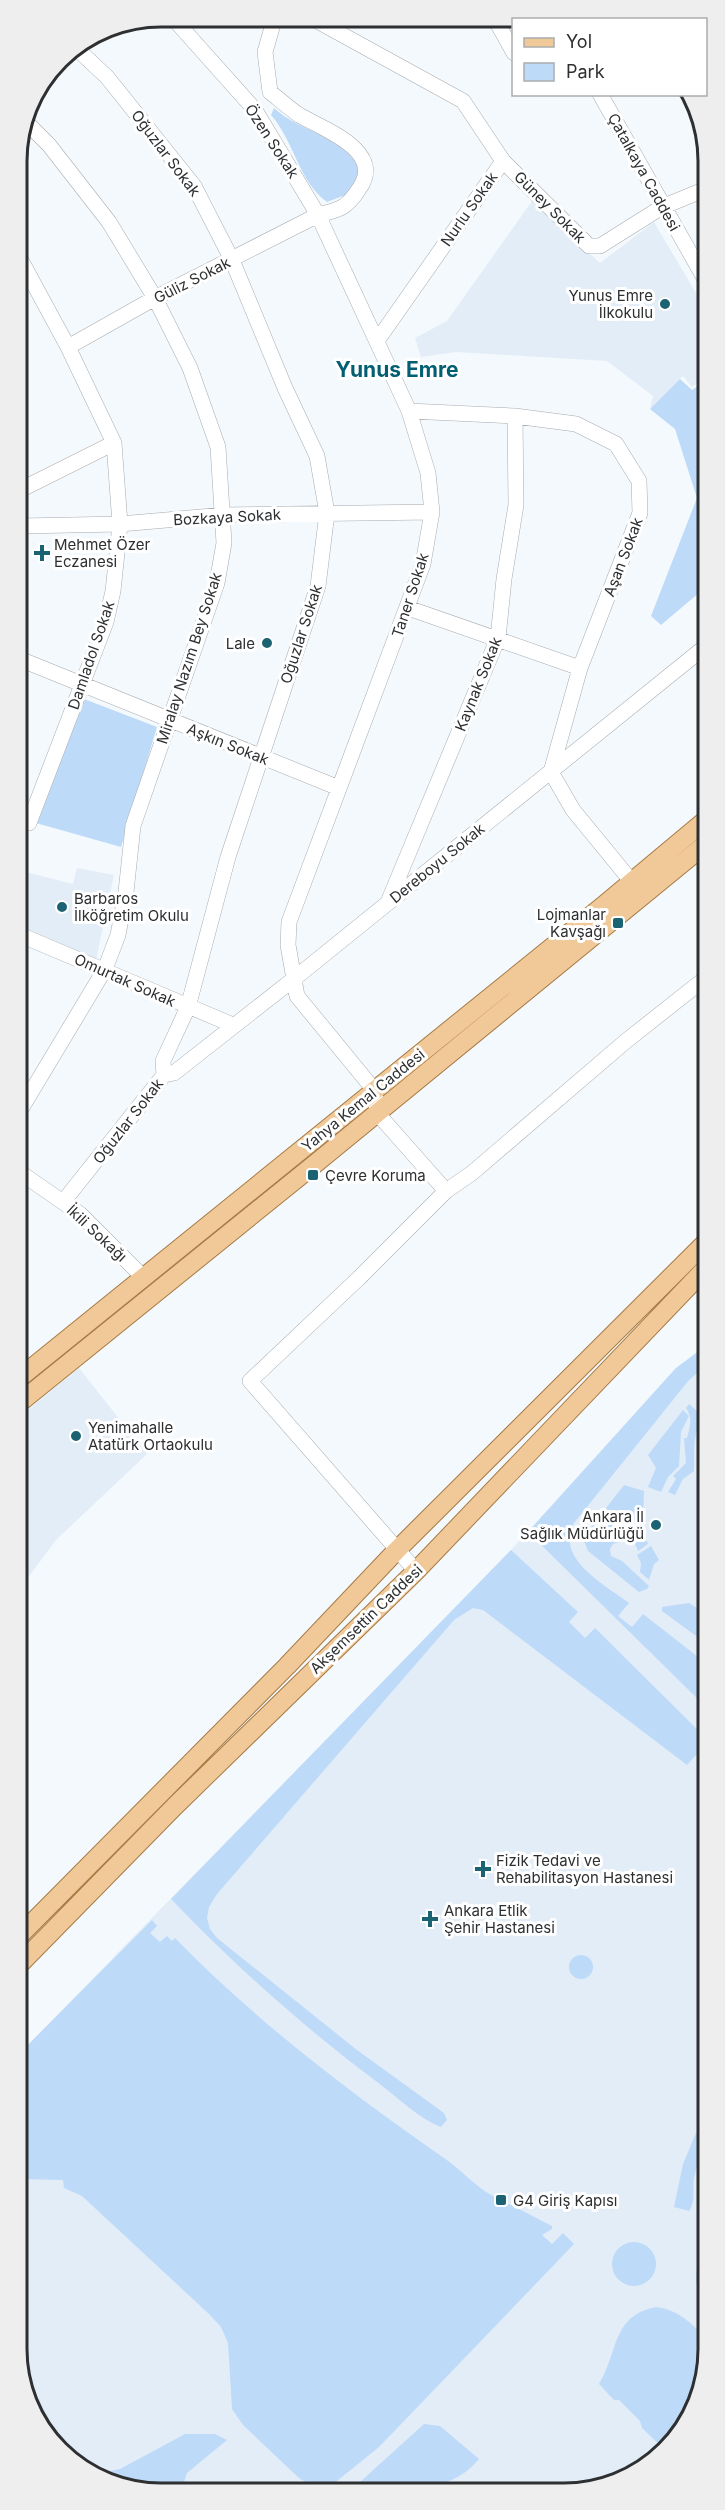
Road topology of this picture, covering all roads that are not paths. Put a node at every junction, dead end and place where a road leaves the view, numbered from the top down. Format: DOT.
graph roads {
  1 [pos="182,27"];
  2 [pos="272,27"];
  3 [pos="327,27"];
  4 [pos="499,27"];
  5 [pos="512,51"];
  6 [pos="82,54"];
  7 [pos="601,96"];
  8 [pos="32,128"];
  9 [pos="503,161"];
  10 [pos="698,192"];
  11 [pos="662,207"];
  12 [pos="318,215"];
  13 [pos="232,260"];
  14 [pos="698,268"];
  15 [pos="27,271"];
  16 [pos="155,298"];
  17 [pos="377,341"];
  18 [pos="68,347"];
  19 [pos="410,411"];
  20 [pos="515,416"];
  21 [pos="114,443"];
  22 [pos="27,485"];
  23 [pos="432,512"];
  24 [pos="327,513"];
  25 [pos="224,514"];
  26 [pos="120,524"];
  27 [pos="27,526"];
  28 [pos="408,608"];
  29 [pos="498,638"];
  30 [pos="698,653"];
  31 [pos="27,662"];
  32 [pos="580,668"];
  33 [pos="81,685"];
  34 [pos="169,721"];
  35 [pos="261,757"];
  36 [pos="551,772"];
  37 [pos="339,788"];
  38 [pos="29,823"];
  39 [pos="698,826"];
  40 [pos="698,850"];
  41 [pos="632,882"];
  42 [pos="388,903"];
  43 [pos="27,940"];
  44 [pos="105,969"];
  45 [pos="295,978"];
  46 [pos="698,984"];
  47 [pos="188,1007"];
  48 [pos="233,1025"];
  49 [pos="164,1075"];
  50 [pos="375,1091"];
  51 [pos="27,1099"];
  52 [pos="377,1113"];
  53 [pos="27,1177"];
  54 [pos="446,1191"];
  55 [pos="63,1202"];
  56 [pos="698,1250"];
  57 [pos="698,1276"];
  58 [pos="144,1278"];
  59 [pos="27,1372"];
  60 [pos="27,1397"];
  61 [pos="397,1550"];
  62 [pos="416,1570"];
  63 [pos="27,1928"];
  64 [pos="27,1957"];
  1 -- 12 [label="street, Özen Sokak"];
  2 -- 12 [label="street, Güliz Sokak"];
  3 -- 9 [label="street, Nurlu Sokak"];
  4 -- 5 [label="street"];
  6 -- 13 [label="street, Oğuzlar Sokak"];
  7 -- 11 [label="street, Çatalkaya Caddesi"];
  8 -- 16 [label="street, Miralay Nazım Bey Sokak"];
  9 -- 11 [label="street, Güney Sokak"];
  9 -- 17 [label="street, Nurlu Sokak"];
  10 -- 11 [label="street, Güney Sokak"];
  11 -- 14 [label="street, Çatalkaya Caddesi"];
  12 -- 13 [label="street, Güliz Sokak"];
  12 -- 17 [label="street, Taner Sokak"];
  13 -- 16 [label="street, Güliz Sokak"];
  13 -- 24 [label="street, Oğuzlar Sokak"];
  15 -- 18 [label="street, Damladol Sokak"];
  16 -- 18 [label="street, Güliz Sokak"];
  16 -- 25 [label="street, Miralay Nazım Bey Sokak"];
  17 -- 19 [label="street, Taner Sokak"];
  18 -- 21 [label="street, Damladol Sokak"];
  19 -- 20 [label="street, Aşan Sokak"];
  19 -- 23 [label="street, Taner Sokak"];
  20 -- 29 [label="street, Kaynak Sokak"];
  20 -- 32 [label="street, Aşan Sokak"];
  21 -- 22 [label="street"];
  21 -- 26 [label="street, Damladol Sokak"];
  23 -- 24 [label="street, Bozkaya Sokak"];
  23 -- 28 [label="street, Taner Sokak"];
  24 -- 25 [label="street, Bozkaya Sokak"];
  24 -- 35 [label="street, Oğuzlar Sokak"];
  25 -- 26 [label="street, Bozkaya Sokak"];
  25 -- 34 [label="street, Miralay Nazım Bey Sokak"];
  26 -- 27 [label="street, Bozkaya Sokak"];
  26 -- 33 [label="street, Damladol Sokak"];
  28 -- 29 [label="street"];
  28 -- 37 [label="street, Taner Sokak"];
  29 -- 32 [label="street"];
  29 -- 42 [label="street, Kaynak Sokak"];
  30 -- 36 [label="street, Dereboyu Sokak"];
  31 -- 33 [label="street, Aşkın Sokak"];
  32 -- 36 [label="street, Aşan Sokak"];
  33 -- 34 [label="street, Aşkın Sokak"];
  33 -- 38 [label="street, Damladol Sokak"];
  34 -- 35 [label="street, Aşkın Sokak"];
  34 -- 44 [label="street, Miralay Nazım Bey Sokak"];
  35 -- 37 [label="street, Aşkın Sokak"];
  35 -- 47 [label="street, Oğuzlar Sokak"];
  36 -- 41 [label="street"];
  36 -- 42 [label="street, Dereboyu Sokak"];
  37 -- 45 [label="street, Taner Sokak"];
  39 -- 41 [label="main road, Yahya Kemal Caddesi"];
  40 -- 52 [label="main road, Yahya Kemal Caddesi"];
  41 -- 50 [label="main road, Yahya Kemal Caddesi"];
  42 -- 45 [label="street, Dereboyu Sokak"];
  43 -- 44 [label="street, Omurtak Sokak"];
  44 -- 47 [label="street, Omurtak Sokak"];
  44 -- 51 [label="street, Miralay Nazım Bey Sokak"];
  45 -- 48 [label="street, Dereboyu Sokak"];
  45 -- 50 [label="street, Taner Sokak"];
  46 -- 54 [label="street"];
  47 -- 48 [label="street, Omurtak Sokak"];
  47 -- 49 [label="street, Oğuzlar Sokak"];
  48 -- 49 [label="street, Dereboyu Sokak"];
  49 -- 55 [label="street, Oğuzlar Sokak"];
  50 -- 52 [label="street"];
  50 -- 58 [label="main road, Yahya Kemal Caddesi"];
  52 -- 54 [label="street"];
  52 -- 60 [label="main road, Yahya Kemal Caddesi"];
  53 -- 55 [label="street, İkili Sokağı"];
  54 -- 61 [label="street"];
  55 -- 58 [label="street, İkili Sokağı"];
  56 -- 61 [label="main road, Akşemsettin Caddesi"];
  57 -- 62 [label="main road, Akşemsettin Caddesi"];
  58 -- 59 [label="main road, Yahya Kemal Caddesi"];
  61 -- 62 [label="street"];
  61 -- 63 [label="main road, Akşemsettin Caddesi"];
  62 -- 64 [label="main road, Akşemsettin Caddesi"];
}
